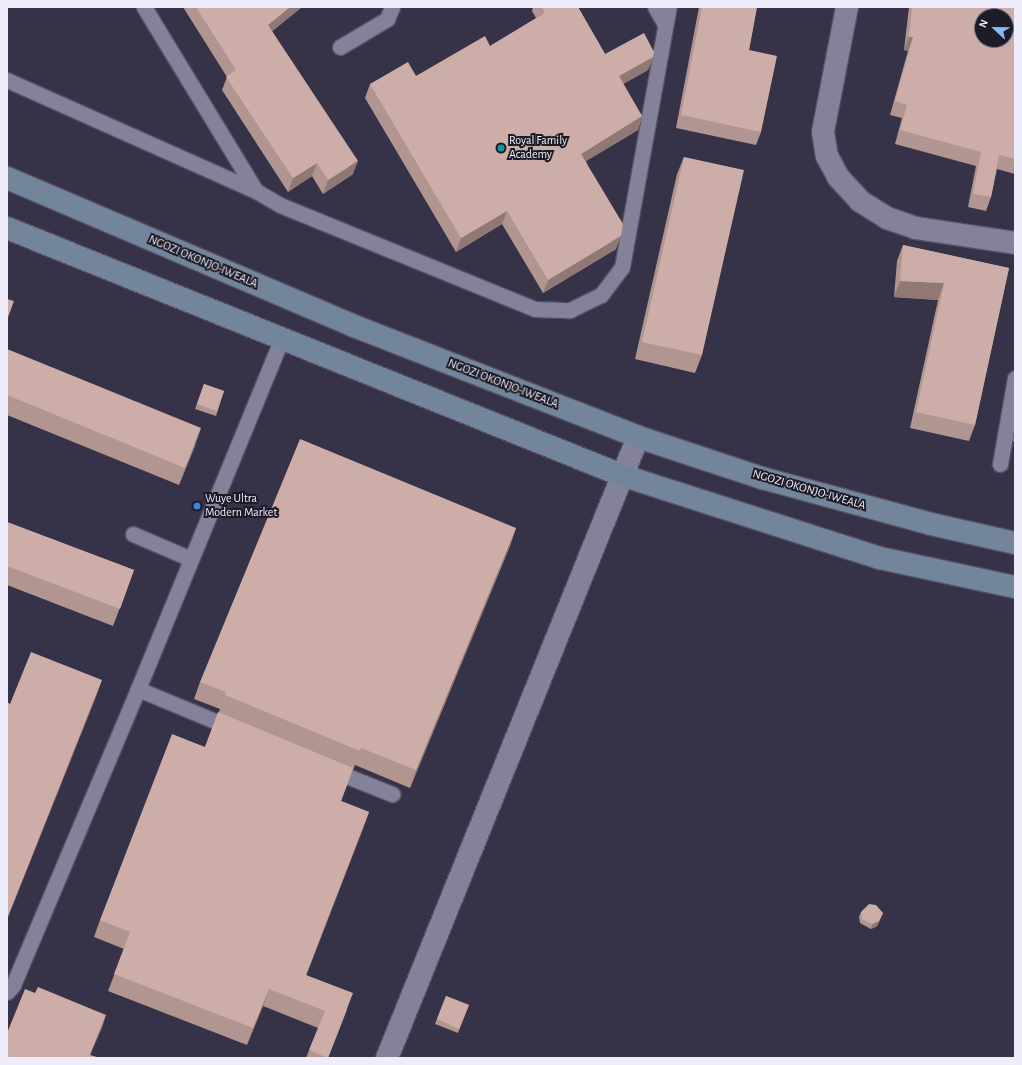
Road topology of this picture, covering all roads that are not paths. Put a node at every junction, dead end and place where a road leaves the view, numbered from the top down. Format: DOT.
graph roads {
  1 [pos="144,7"];
  2 [pos="392,7"];
  3 [pos="655,7"];
  4 [pos="669,7"];
  5 [pos="847,7"];
  6 [pos="666,24"];
  7 [pos="340,47"];
  8 [pos="7,80"];
  9 [pos="7,178"];
  10 [pos="256,191"];
  11 [pos="7,228"];
  12 [pos="1015,243"];
  13 [pos="281,340"];
  14 [pos="1015,378"];
  15 [pos="638,437"];
  16 [pos="1000,464"];
  17 [pos="621,475"];
  18 [pos="133,534"];
  19 [pos="1015,543"];
  20 [pos="191,559"];
  21 [pos="1015,587"];
  22 [pos="138,689"];
  23 [pos="247,734"];
  24 [pos="320,764"];
  25 [pos="392,794"];
  26 [pos="7,992"];
  27 [pos="387,1058"];
  1 -- 10 [label="lane"];
  2 -- 7 [label="lane"];
  3 -- 6 [label="lane"];
  4 -- 6 [label="lane"];
  5 -- 12 [label="street"];
  6 -- 10 [label="lane"];
  8 -- 10 [label="lane"];
  9 -- 15 [label="street, NGOZI OKONJO-IWEALA"];
  11 -- 13 [label="street"];
  13 -- 17 [label="street"];
  13 -- 20 [label="lane"];
  14 -- 16 [label="lane"];
  15 -- 17 [label="street"];
  15 -- 19 [label="street, NGOZI OKONJO-IWEALA"];
  17 -- 21 [label="street"];
  17 -- 27 [label="street"];
  18 -- 20 [label="lane"];
  20 -- 22 [label="lane"];
  22 -- 23 [label="lane"];
  22 -- 26 [label="lane"];
  24 -- 25 [label="lane"];
}
